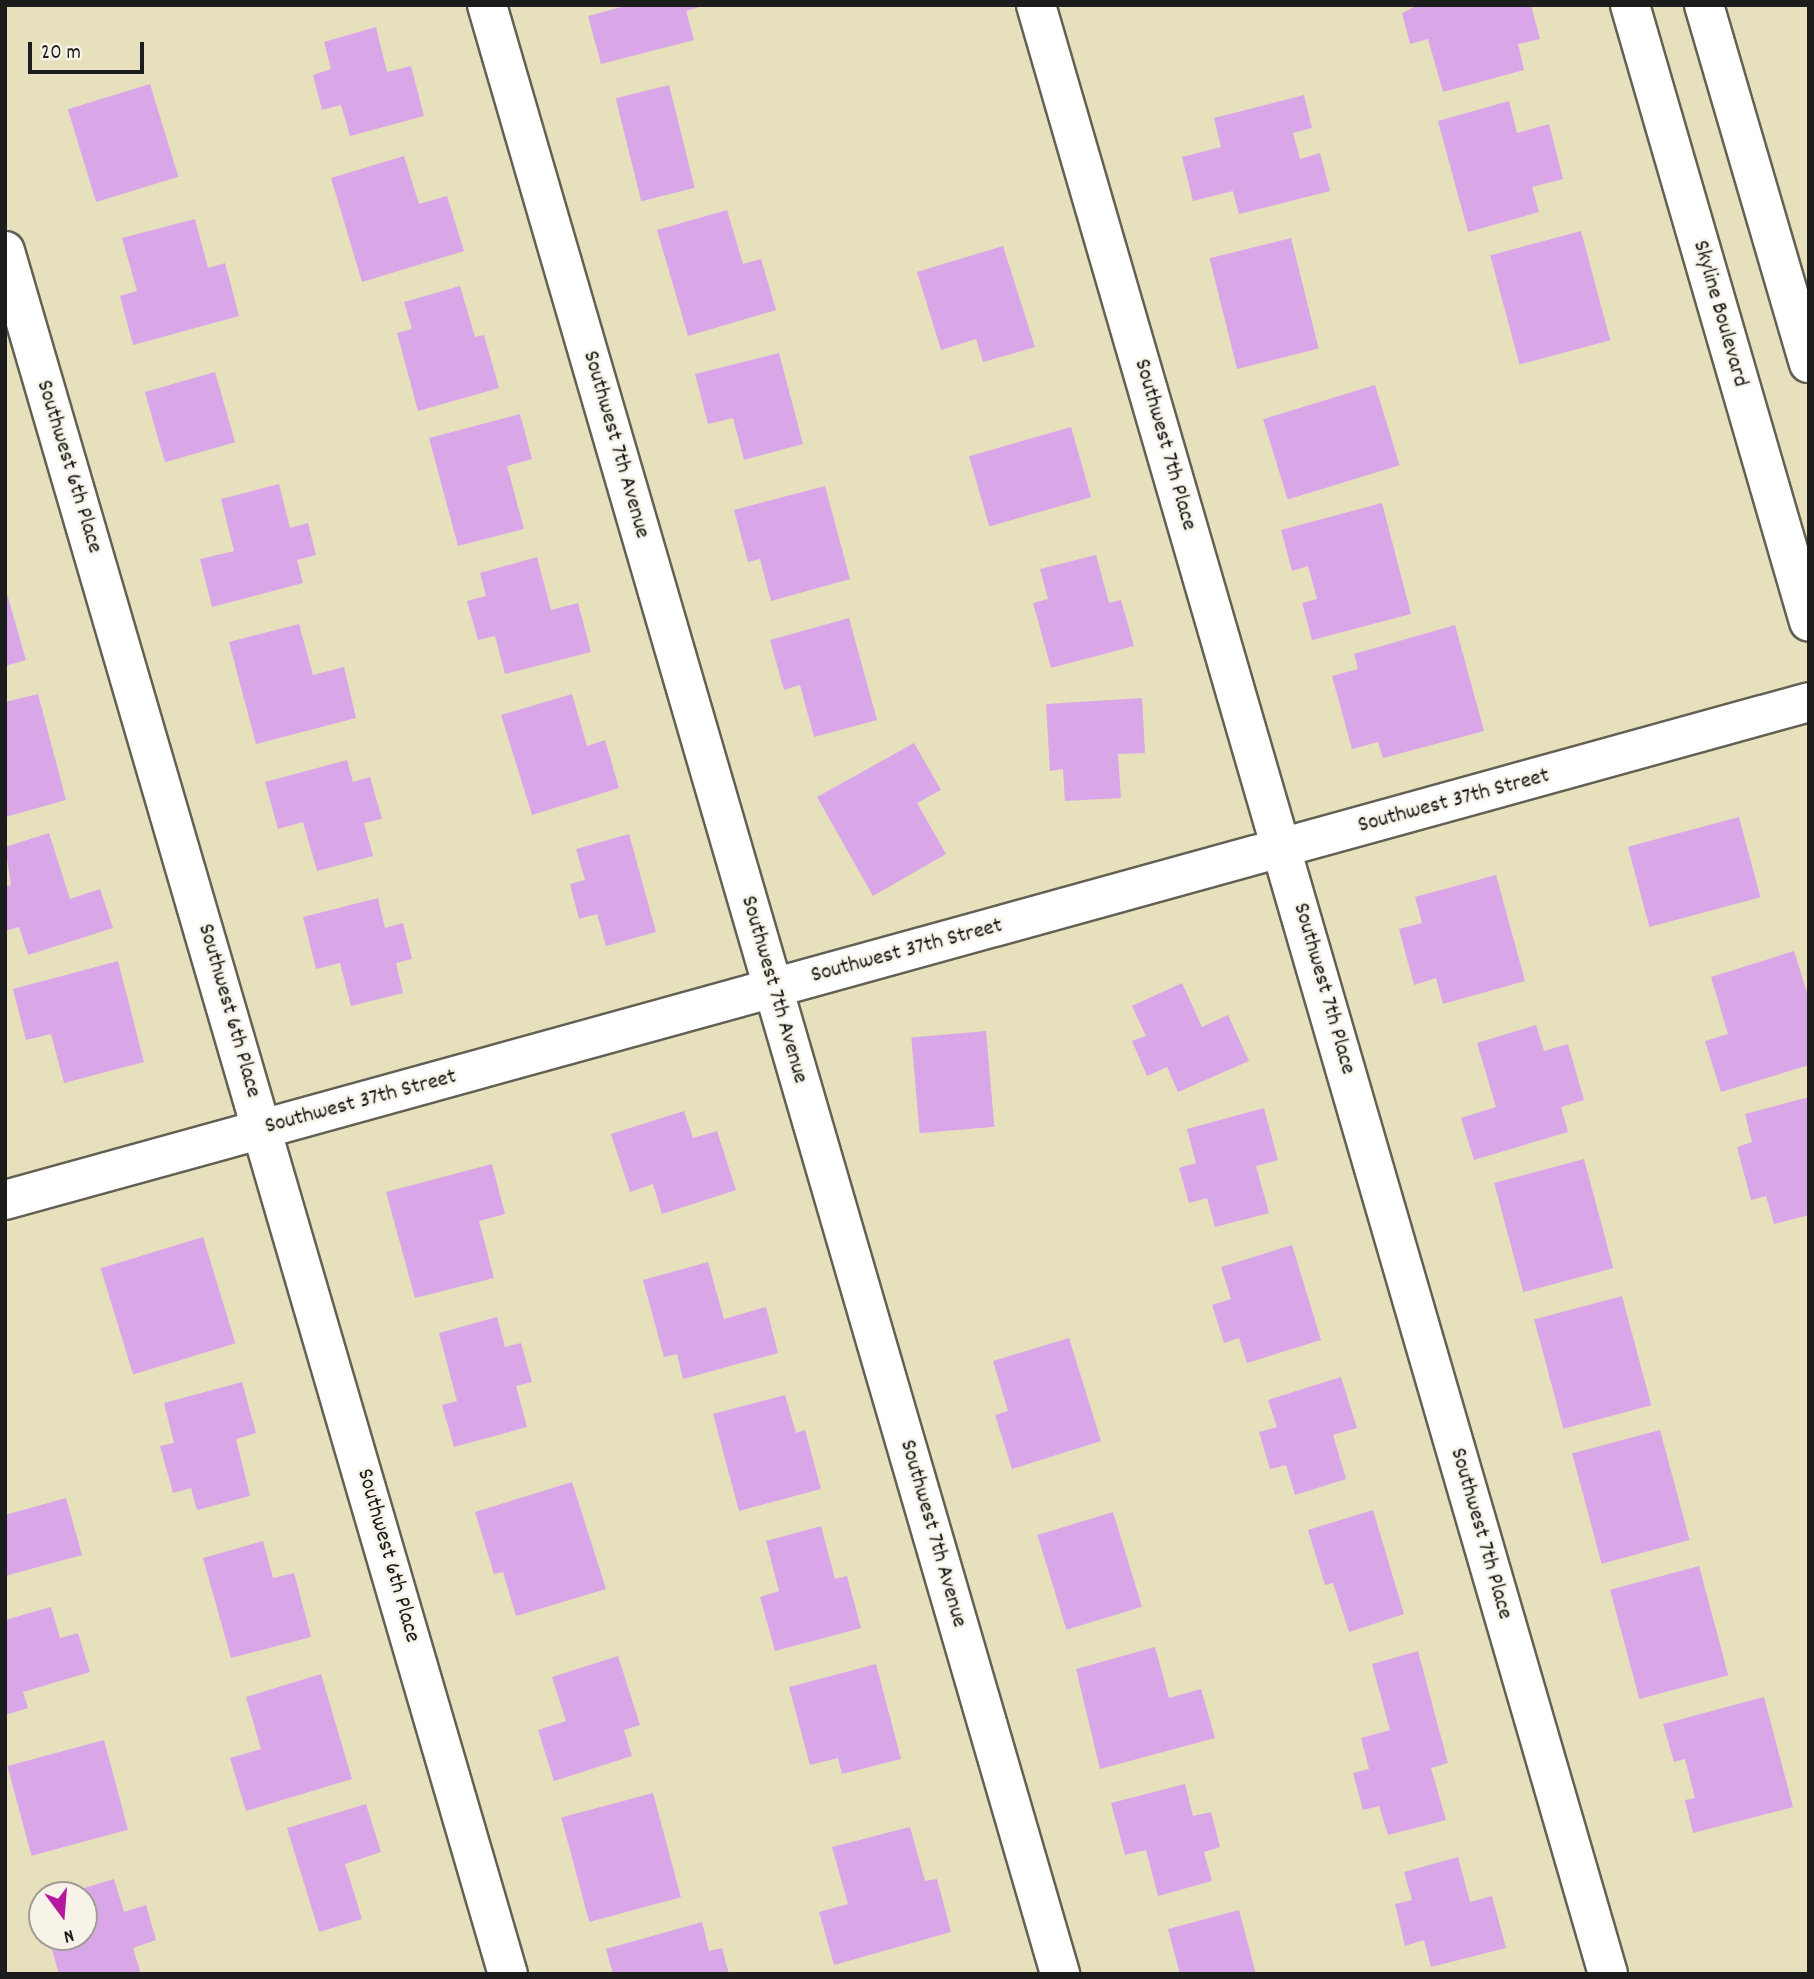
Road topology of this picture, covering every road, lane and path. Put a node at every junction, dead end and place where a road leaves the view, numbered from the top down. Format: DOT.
graph roads {
  1 [pos="487,5"];
  2 [pos="1036,5"];
  3 [pos="1630,5"];
  4 [pos="1704,5"];
  5 [pos="5,251"];
  6 [pos="1809,363"];
  7 [pos="1809,622"];
  8 [pos="1809,702"];
  9 [pos="1282,849"];
  10 [pos="773,989"];
  11 [pos="263,1130"];
  12 [pos="5,1200"];
  13 [pos="508,1974"];
  14 [pos="1060,1974"];
  15 [pos="1608,1974"];
  1 -- 10 [label="street, Southwest 7th Avenue"];
  2 -- 9 [label="street, Southwest 7th Place"];
  3 -- 7 [label="street, Skyline Boulevard"];
  4 -- 6 [label="street"];
  5 -- 11 [label="street, Southwest 6th Place"];
  8 -- 9 [label="street, Southwest 37th Street"];
  9 -- 10 [label="street, Southwest 37th Street"];
  9 -- 15 [label="street, Southwest 7th Place"];
  10 -- 11 [label="street, Southwest 37th Street"];
  10 -- 14 [label="street, Southwest 7th Avenue"];
  11 -- 12 [label="street, Southwest 37th Street"];
  11 -- 13 [label="street, Southwest 6th Place"];
}
